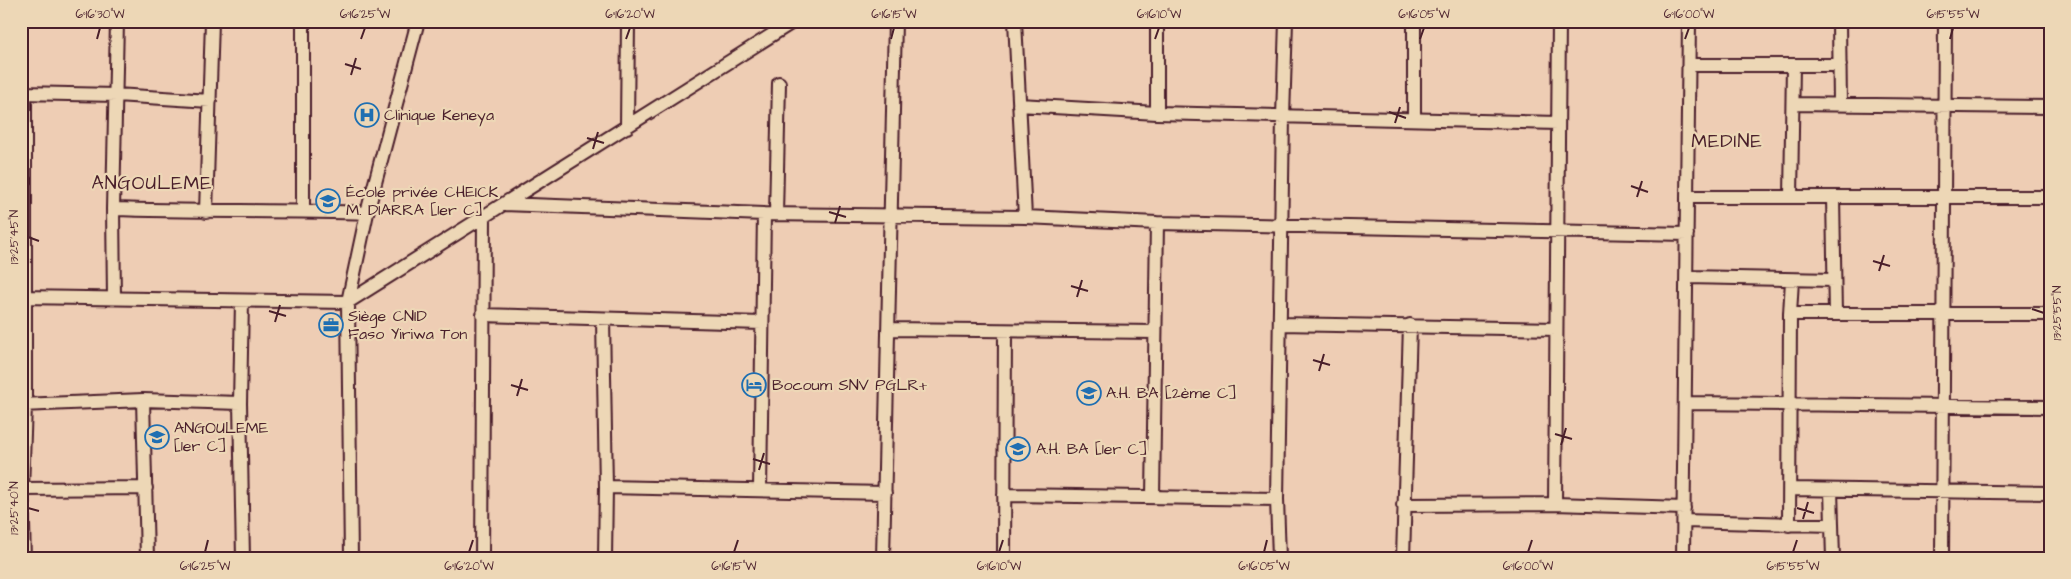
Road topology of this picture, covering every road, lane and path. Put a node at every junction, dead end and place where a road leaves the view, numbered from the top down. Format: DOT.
graph roads {
  1 [pos="117,21"];
  2 [pos="212,21"];
  3 [pos="303,21"];
  4 [pos="418,21"];
  5 [pos="628,21"];
  6 [pos="794,21"];
  7 [pos="894,21"];
  8 [pos="1015,21"];
  9 [pos="1157,21"];
  10 [pos="1286,21"];
  11 [pos="1414,21"];
  12 [pos="1559,21"];
  13 [pos="1689,21"];
  14 [pos="1839,21"];
  15 [pos="1945,21"];
  16 [pos="1689,65"];
  17 [pos="1793,65"];
  18 [pos="1840,65"];
  19 [pos="780,83"];
  20 [pos="23,94"];
  21 [pos="116,96"];
  22 [pos="210,101"];
  23 [pos="1793,104"];
  24 [pos="1840,104"];
  25 [pos="1945,104"];
  26 [pos="1019,105"];
  27 [pos="2050,106"];
  28 [pos="1157,113"];
  29 [pos="1282,117"];
  30 [pos="1414,118"];
  31 [pos="1558,123"];
  32 [pos="628,126"];
  33 [pos="1688,197"];
  34 [pos="1791,197"];
  35 [pos="1834,197"];
  36 [pos="1944,197"];
  37 [pos="2050,197"];
  38 [pos="504,204"];
  39 [pos="113,209"];
  40 [pos="304,211"];
  41 [pos="206,212"];
  42 [pos="367,213"];
  43 [pos="770,214"];
  44 [pos="484,217"];
  45 [pos="890,217"];
  46 [pos="1026,217"];
  47 [pos="1157,222"];
  48 [pos="1281,225"];
  49 [pos="1556,231"];
  50 [pos="1687,234"];
  51 [pos="1687,277"];
  52 [pos="1792,280"];
  53 [pos="1834,280"];
  54 [pos="23,297"];
  55 [pos="114,298"];
  56 [pos="242,301"];
  57 [pos="348,302"];
  58 [pos="1790,314"];
  59 [pos="1835,314"];
  60 [pos="2050,314"];
  61 [pos="483,315"];
  62 [pos="1944,315"];
  63 [pos="603,320"];
  64 [pos="762,323"];
  65 [pos="1280,324"];
  66 [pos="1410,325"];
  67 [pos="888,329"];
  68 [pos="1556,329"];
  69 [pos="1006,332"];
  70 [pos="1155,332"];
  71 [pos="142,400"];
  72 [pos="240,403"];
  73 [pos="1685,403"];
  74 [pos="23,405"];
  75 [pos="1791,405"];
  76 [pos="1943,407"];
  77 [pos="2050,407"];
  78 [pos="606,487"];
  79 [pos="146,488"];
  80 [pos="22,489"];
  81 [pos="1790,489"];
  82 [pos="760,490"];
  83 [pos="1831,490"];
  84 [pos="1942,492"];
  85 [pos="885,493"];
  86 [pos="2050,493"];
  87 [pos="1004,495"];
  88 [pos="1153,497"];
  89 [pos="1277,498"];
  90 [pos="1555,504"];
  91 [pos="1403,505"];
  92 [pos="1684,508"];
  93 [pos="1684,522"];
  94 [pos="1789,525"];
  95 [pos="1832,525"];
  96 [pos="24,558"];
  97 [pos="147,558"];
  98 [pos="243,558"];
  99 [pos="351,558"];
  100 [pos="482,558"];
  101 [pos="605,558"];
  102 [pos="883,558"];
  103 [pos="1004,558"];
  104 [pos="1279,558"];
  105 [pos="1403,558"];
  106 [pos="1683,558"];
  107 [pos="1833,558"];
  108 [pos="1942,558"];
  1 -- 21 [label="street"];
  2 -- 22 [label="street"];
  3 -- 40 [label="street"];
  4 -- 42 [label="street"];
  5 -- 32 [label="street"];
  6 -- 32 [label="street"];
  7 -- 45 [label="street"];
  8 -- 26 [label="street"];
  9 -- 28 [label="street"];
  10 -- 29 [label="street"];
  11 -- 30 [label="street"];
  12 -- 31 [label="street"];
  13 -- 16 [label="street"];
  14 -- 18 [label="street"];
  15 -- 25 [label="street"];
  16 -- 17 [label="street"];
  16 -- 33 [label="street"];
  17 -- 18 [label="street"];
  17 -- 23 [label="street"];
  18 -- 24 [label="street"];
  19 -- 43 [label="street"];
  20 -- 21 [label="street"];
  20 -- 54 [label="street"];
  21 -- 22 [label="street"];
  21 -- 39 [label="street"];
  22 -- 41 [label="street"];
  23 -- 24 [label="street"];
  23 -- 34 [label="street"];
  24 -- 25 [label="street"];
  25 -- 27 [label="street"];
  25 -- 36 [label="street"];
  26 -- 28 [label="street"];
  26 -- 46 [label="street"];
  28 -- 29 [label="street"];
  29 -- 30 [label="street"];
  29 -- 48 [label="street"];
  30 -- 31 [label="street"];
  31 -- 49 [label="street"];
  32 -- 38 [label="street"];
  33 -- 34 [label="street"];
  33 -- 50 [label="street"];
  34 -- 35 [label="street"];
  35 -- 36 [label="street"];
  35 -- 53 [label="street"];
  36 -- 37 [label="street"];
  36 -- 62 [label="street"];
  38 -- 43 [label="street"];
  38 -- 44 [label="street"];
  39 -- 41 [label="street"];
  39 -- 55 [label="street"];
  40 -- 41 [label="street"];
  40 -- 42 [label="street"];
  42 -- 57 [label="street"];
  43 -- 45 [label="street"];
  43 -- 64 [label="street"];
  44 -- 57 [label="street"];
  44 -- 61 [label="street"];
  45 -- 46 [label="street"];
  45 -- 67 [label="street"];
  46 -- 47 [label="street"];
  47 -- 48 [label="street"];
  47 -- 70 [label="street"];
  48 -- 49 [label="street"];
  48 -- 65 [label="street"];
  49 -- 50 [label="street"];
  49 -- 68 [label="street"];
  50 -- 51 [label="street"];
  51 -- 52 [label="street"];
  51 -- 73 [label="street"];
  52 -- 53 [label="street"];
  52 -- 58 [label="street"];
  53 -- 59 [label="street"];
  54 -- 55 [label="street"];
  54 -- 74 [label="street"];
  55 -- 56 [label="street"];
  56 -- 57 [label="street"];
  56 -- 72 [label="street"];
  57 -- 99 [label="street"];
  58 -- 59 [label="street"];
  58 -- 75 [label="street"];
  59 -- 62 [label="street"];
  60 -- 62 [label="street"];
  61 -- 63 [label="street"];
  61 -- 100 [label="street"];
  62 -- 76 [label="street"];
  63 -- 64 [label="street"];
  63 -- 78 [label="street"];
  64 -- 82 [label="street"];
  65 -- 66 [label="street"];
  65 -- 89 [label="street"];
  66 -- 68 [label="street"];
  66 -- 91 [label="street"];
  67 -- 69 [label="street"];
  67 -- 85 [label="street"];
  68 -- 90 [label="street"];
  69 -- 70 [label="street"];
  69 -- 87 [label="street"];
  70 -- 88 [label="street"];
  71 -- 72 [label="street"];
  71 -- 74 [label="street"];
  71 -- 79 [label="street"];
  72 -- 98 [label="street"];
  73 -- 75 [label="street"];
  73 -- 92 [label="street"];
  74 -- 80 [label="street"];
  75 -- 76 [label="street"];
  75 -- 81 [label="street"];
  76 -- 77 [label="street"];
  76 -- 84 [label="street"];
  78 -- 82 [label="street"];
  78 -- 101 [label="street"];
  79 -- 80 [label="street"];
  79 -- 97 [label="street"];
  80 -- 96 [label="street"];
  81 -- 83 [label="street"];
  81 -- 94 [label="street"];
  82 -- 85 [label="street"];
  83 -- 84 [label="street"];
  83 -- 95 [label="street"];
  84 -- 86 [label="street"];
  84 -- 108 [label="street"];
  85 -- 102 [label="street"];
  87 -- 88 [label="street"];
  87 -- 103 [label="street"];
  88 -- 89 [label="street"];
  89 -- 104 [label="street"];
  90 -- 91 [label="street"];
  90 -- 92 [label="street"];
  91 -- 105 [label="street"];
  92 -- 93 [label="street"];
  93 -- 94 [label="street"];
  93 -- 106 [label="street"];
  94 -- 95 [label="street"];
  95 -- 107 [label="street"];
}
